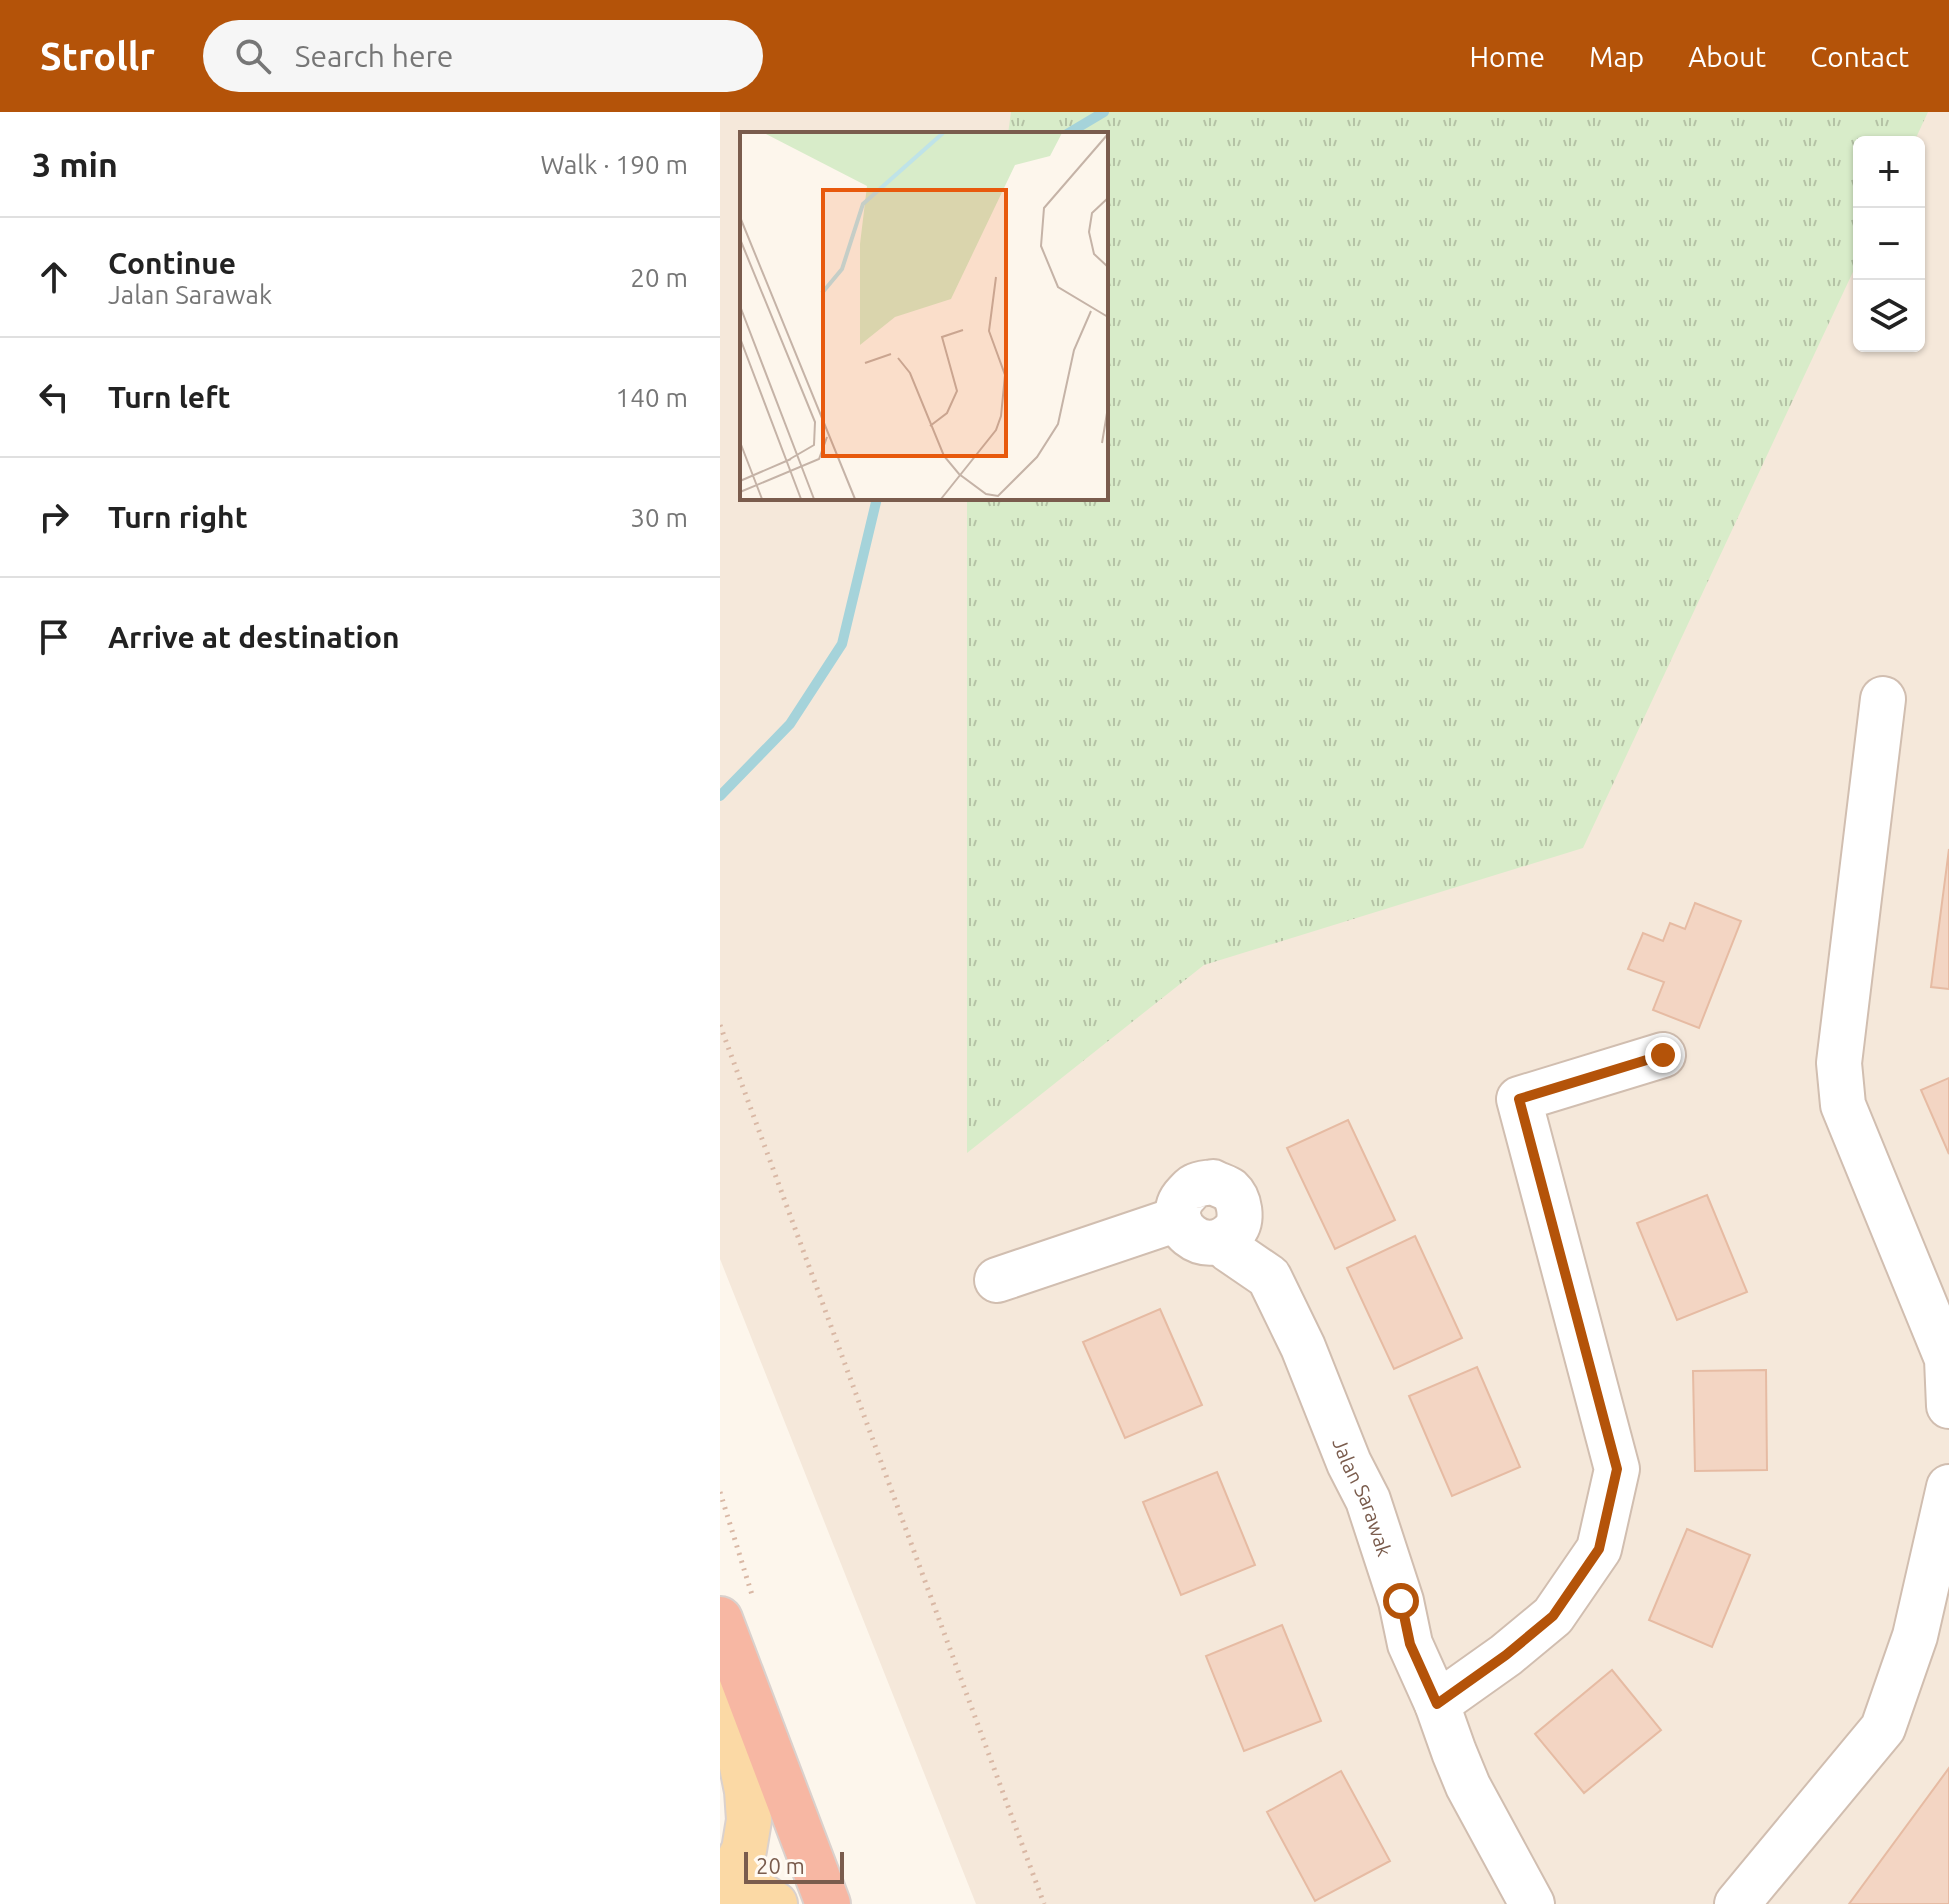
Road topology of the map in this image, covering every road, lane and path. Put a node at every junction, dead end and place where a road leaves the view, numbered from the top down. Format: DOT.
graph roads {
  1 [pos="1883,699"];
  2 [pos="720,1025"];
  3 [pos="1663,1055"];
  4 [pos="997,1280"];
  5 [pos="1949,1406"];
  6 [pos="1949,1487"];
  7 [pos="720,1619"];
  8 [pos="720,1657"];
  9 [pos="1437,1704"];
  10 [pos="723,1884"];
  11 [pos="775,1904"];
  12 [pos="828,1904"];
  13 [pos="1044,1904"];
  14 [pos="1532,1904"];
  15 [pos="1737,1904"];
  1 -- 5 [label="lane"];
  2 -- 13 [label="path"];
  3 -- 9 [label="lane"];
  4 -- 9 [label="lane, Jalan Sarawak"];
  6 -- 15 [label="lane"];
  7 -- 12 [label="highway"];
  8 -- 10 [label="main road"];
  9 -- 14 [label="lane, Jalan Sarawak"];
  10 -- 11 [label="main road"];
}
